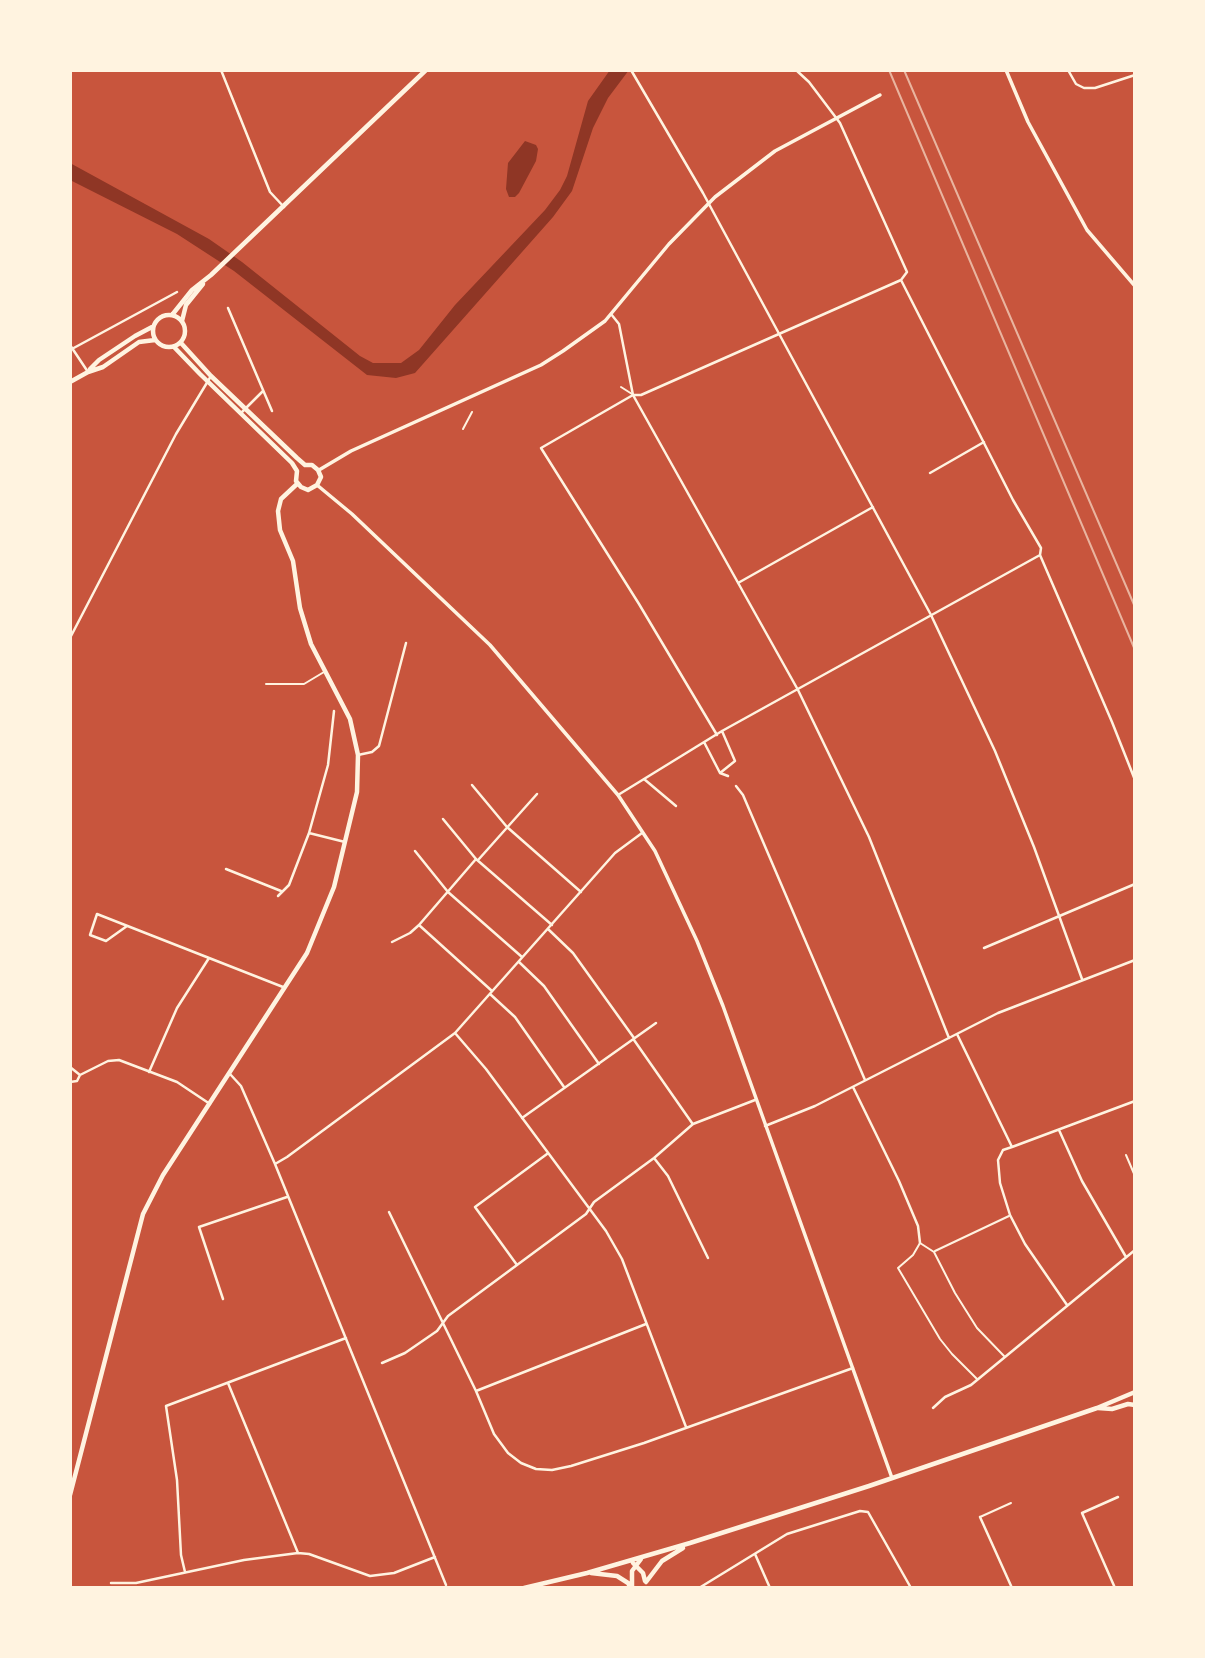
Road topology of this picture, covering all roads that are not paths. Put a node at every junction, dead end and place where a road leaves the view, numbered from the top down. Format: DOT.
graph roads {
  1 [pos="221,70"];
  2 [pos="426,70"];
  3 [pos="631,70"];
  4 [pos="796,70"];
  5 [pos="1006,70"];
  6 [pos="1068,70"];
  7 [pos="1135,75"];
  8 [pos="880,95"];
  9 [pos="837,118"];
  10 [pos="708,203"];
  11 [pos="284,207"];
  12 [pos="901,280"];
  13 [pos="206,281"];
  14 [pos="1135,286"];
  15 [pos="177,292"];
  16 [pos="228,308"];
  17 [pos="611,314"];
  18 [pos="172,315"];
  19 [pos="182,322"];
  20 [pos="153,327"];
  21 [pos="778,334"];
  22 [pos="155,340"];
  23 [pos="181,343"];
  24 [pos="70,345"];
  25 [pos="174,346"];
  26 [pos="71,350"];
  27 [pos="88,372"];
  28 [pos="209,378"];
  29 [pos="70,383"];
  30 [pos="621,387"];
  31 [pos="263,391"];
  32 [pos="633,395"];
  33 [pos="243,411"];
  34 [pos="272,411"];
  35 [pos="472,412"];
  36 [pos="463,429"];
  37 [pos="984,442"];
  38 [pos="305,465"];
  39 [pos="318,470"];
  40 [pos="297,471"];
  41 [pos="930,473"];
  42 [pos="297,484"];
  43 [pos="317,485"];
  44 [pos="873,507"];
  45 [pos="1040,555"];
  46 [pos="738,583"];
  47 [pos="931,615"];
  48 [pos="70,638"];
  49 [pos="406,643"];
  50 [pos="325,672"];
  51 [pos="266,684"];
  52 [pos="798,690"];
  53 [pos="334,711"];
  54 [pos="722,731"];
  55 [pos="717,734"];
  56 [pos="704,742"];
  57 [pos="358,755"];
  58 [pos="720,773"];
  59 [pos="728,776"];
  60 [pos="644,779"];
  61 [pos="1135,780"];
  62 [pos="472,785"];
  63 [pos="736,786"];
  64 [pos="537,794"];
  65 [pos="618,795"];
  66 [pos="676,806"];
  67 [pos="443,819"];
  68 [pos="507,827"];
  69 [pos="644,831"];
  70 [pos="309,833"];
  71 [pos="345,842"];
  72 [pos="415,851"];
  73 [pos="477,860"];
  74 [pos="226,869"];
  75 [pos="1135,884"];
  76 [pos="448,891"];
  77 [pos="283,892"];
  78 [pos="581,892"];
  79 [pos="278,896"];
  80 [pos="1059,915"];
  81 [pos="419,925"];
  82 [pos="552,925"];
  83 [pos="127,926"];
  84 [pos="548,929"];
  85 [pos="392,942"];
  86 [pos="984,948"];
  87 [pos="522,957"];
  88 [pos="209,958"];
  89 [pos="1135,960"];
  90 [pos="518,962"];
  91 [pos="1082,979"];
  92 [pos="286,989"];
  93 [pos="491,993"];
  94 [pos="656,1023"];
  95 [pos="455,1033"];
  96 [pos="957,1034"];
  97 [pos="949,1038"];
  98 [pos="634,1039"];
  99 [pos="599,1064"];
  100 [pos="70,1067"];
  101 [pos="149,1072"];
  102 [pos="230,1073"];
  103 [pos="80,1075"];
  104 [pos="866,1081"];
  105 [pos="70,1082"];
  106 [pos="564,1087"];
  107 [pos="853,1087"];
  108 [pos="755,1100"];
  109 [pos="1135,1101"];
  110 [pos="210,1104"];
  111 [pos="522,1118"];
  112 [pos="693,1124"];
  113 [pos="765,1126"];
  114 [pos="1059,1130"];
  115 [pos="1012,1147"];
  116 [pos="548,1154"];
  117 [pos="1126,1155"];
  118 [pos="654,1158"];
  119 [pos="275,1164"];
  120 [pos="1135,1176"];
  121 [pos="287,1197"];
  122 [pos="590,1208"];
  123 [pos="389,1212"];
  124 [pos="1010,1215"];
  125 [pos="920,1243"];
  126 [pos="1135,1250"];
  127 [pos="934,1252"];
  128 [pos="1126,1257"];
  129 [pos="708,1258"];
  130 [pos="517,1265"];
  131 [pos="223,1299"];
  132 [pos="1067,1305"];
  133 [pos="443,1322"];
  134 [pos="646,1324"];
  135 [pos="346,1338"];
  136 [pos="1005,1357"];
  137 [pos="382,1363"];
  138 [pos="853,1368"];
  139 [pos="978,1380"];
  140 [pos="228,1383"];
  141 [pos="477,1391"];
  142 [pos="1135,1392"];
  143 [pos="1135,1405"];
  144 [pos="933,1408"];
  145 [pos="1097,1408"];
  146 [pos="686,1427"];
  147 [pos="70,1469"];
  148 [pos="76,1470"];
  149 [pos="892,1479"];
  150 [pos="70,1495"];
  151 [pos="1118,1497"];
  152 [pos="1011,1503"];
  153 [pos="980,1517"];
  154 [pos="690,1543"];
  155 [pos="298,1553"];
  156 [pos="755,1554"];
  157 [pos="435,1557"];
  158 [pos="644,1557"];
  159 [pos="630,1561"];
  160 [pos="636,1564"];
  161 [pos="186,1572"];
  162 [pos="587,1573"];
  163 [pos="111,1583"];
  164 [pos="446,1585"];
  165 [pos="645,1585"];
  166 [pos="524,1588"];
  167 [pos="631,1588"];
  168 [pos="699,1588"];
  169 [pos="770,1588"];
  170 [pos="911,1588"];
  171 [pos="1012,1588"];
  172 [pos="1115,1588"];
  1 -- 11 [label="street"];
  2 -- 11 [label="main road"];
  3 -- 10 [label="street"];
  4 -- 9 [label="street"];
  5 -- 14 [label="street"];
  6 -- 7 [label="street"];
  8 -- 9 [label="street"];
  9 -- 10 [label="street"];
  9 -- 12 [label="street"];
  10 -- 17 [label="street"];
  10 -- 21 [label="street"];
  11 -- 13 [label="main road"];
  12 -- 21 [label="street"];
  12 -- 37 [label="street"];
  13 -- 18 [label="main road"];
  13 -- 19 [label="main road"];
  15 -- 26 [label="street"];
  16 -- 31 [label="street"];
  17 -- 32 [label="street"];
  17 -- 39 [label="street"];
  18 -- 19 [label="main road"];
  18 -- 20 [label="main road"];
  19 -- 23 [label="main road"];
  20 -- 22 [label="main road"];
  20 -- 27 [label="main road"];
  21 -- 32 [label="street"];
  21 -- 44 [label="street"];
  22 -- 25 [label="main road"];
  22 -- 27 [label="main road"];
  23 -- 25 [label="main road"];
  23 -- 28 [label="main road"];
  24 -- 26 [label="street"];
  25 -- 28 [label="main road"];
  26 -- 27 [label="street"];
  27 -- 29 [label="main road"];
  28 -- 33 [label="main road"];
  28 -- 48 [label="street"];
  30 -- 32 [label="lane"];
  31 -- 33 [label="street"];
  31 -- 34 [label="street"];
  32 -- 46 [label="street"];
  32 -- 55 [label="street"];
  33 -- 38 [label="main road"];
  33 -- 40 [label="main road"];
  35 -- 36 [label="lane"];
  37 -- 41 [label="street"];
  37 -- 45 [label="street"];
  38 -- 39 [label="main road"];
  38 -- 40 [label="main road"];
  39 -- 43 [label="main road"];
  40 -- 42 [label="main road"];
  42 -- 43 [label="main road"];
  42 -- 50 [label="main road"];
  43 -- 65 [label="street"];
  44 -- 46 [label="street"];
  44 -- 47 [label="street"];
  45 -- 47 [label="street"];
  45 -- 61 [label="street"];
  46 -- 52 [label="street"];
  47 -- 52 [label="street"];
  47 -- 80 [label="street"];
  49 -- 57 [label="street"];
  50 -- 51 [label="lane"];
  50 -- 57 [label="main road"];
  52 -- 54 [label="street"];
  52 -- 97 [label="street"];
  53 -- 70 [label="street"];
  54 -- 55 [label="street"];
  54 -- 58 [label="street"];
  55 -- 56 [label="street"];
  56 -- 58 [label="street"];
  56 -- 60 [label="street"];
  57 -- 71 [label="main road"];
  58 -- 59 [label="street"];
  60 -- 65 [label="street"];
  60 -- 66 [label="street"];
  62 -- 68 [label="street"];
  63 -- 104 [label="street"];
  64 -- 68 [label="street"];
  65 -- 69 [label="street"];
  67 -- 73 [label="street"];
  68 -- 73 [label="street"];
  68 -- 78 [label="street"];
  69 -- 78 [label="street"];
  69 -- 108 [label="street"];
  70 -- 71 [label="street"];
  70 -- 77 [label="street"];
  71 -- 92 [label="main road"];
  72 -- 76 [label="street"];
  73 -- 76 [label="street"];
  73 -- 82 [label="street"];
  74 -- 77 [label="street"];
  75 -- 80 [label="street"];
  76 -- 81 [label="street"];
  76 -- 87 [label="street"];
  77 -- 79 [label="street"];
  78 -- 82 [label="street"];
  80 -- 86 [label="street"];
  80 -- 91 [label="street"];
  81 -- 85 [label="street"];
  81 -- 93 [label="street"];
  82 -- 84 [label="street"];
  83 -- 83 [label="street"];
  83 -- 88 [label="street"];
  84 -- 87 [label="street"];
  84 -- 98 [label="street"];
  87 -- 90 [label="street"];
  88 -- 92 [label="street"];
  88 -- 101 [label="street"];
  89 -- 91 [label="street"];
  90 -- 93 [label="street"];
  90 -- 99 [label="street"];
  91 -- 96 [label="street"];
  92 -- 102 [label="main road"];
  93 -- 95 [label="street"];
  93 -- 106 [label="street"];
  94 -- 98 [label="street"];
  95 -- 111 [label="street"];
  95 -- 119 [label="street"];
  96 -- 97 [label="street"];
  96 -- 115 [label="street"];
  97 -- 104 [label="street"];
  98 -- 99 [label="street"];
  98 -- 112 [label="street"];
  99 -- 106 [label="street"];
  100 -- 103 [label="street"];
  101 -- 103 [label="street"];
  101 -- 110 [label="street"];
  102 -- 110 [label="main road"];
  102 -- 119 [label="street"];
  103 -- 105 [label="street"];
  104 -- 107 [label="street"];
  106 -- 111 [label="street"];
  107 -- 113 [label="street"];
  107 -- 125 [label="street"];
  108 -- 112 [label="street"];
  108 -- 113 [label="street"];
  109 -- 114 [label="street"];
  110 -- 148 [label="main road"];
  111 -- 116 [label="street"];
  112 -- 118 [label="street"];
  113 -- 138 [label="street"];
  114 -- 115 [label="street"];
  114 -- 128 [label="street"];
  115 -- 124 [label="street"];
  116 -- 122 [label="street"];
  116 -- 130 [label="street"];
  117 -- 120 [label="lane"];
  118 -- 122 [label="street"];
  118 -- 129 [label="street"];
  119 -- 121 [label="street"];
  121 -- 131 [label="street"];
  121 -- 135 [label="street"];
  122 -- 130 [label="street"];
  122 -- 134 [label="street"];
  123 -- 133 [label="street"];
  124 -- 127 [label="lane"];
  124 -- 132 [label="street"];
  125 -- 127 [label="lane"];
  125 -- 139 [label="lane"];
  126 -- 128 [label="street"];
  127 -- 136 [label="lane"];
  128 -- 132 [label="street"];
  130 -- 133 [label="street"];
  132 -- 136 [label="street"];
  133 -- 137 [label="street"];
  133 -- 141 [label="street"];
  134 -- 141 [label="street"];
  134 -- 146 [label="street"];
  135 -- 140 [label="street"];
  135 -- 157 [label="street"];
  136 -- 139 [label="street"];
  138 -- 146 [label="street"];
  138 -- 149 [label="street"];
  139 -- 144 [label="street"];
  140 -- 155 [label="street"];
  140 -- 161 [label="street"];
  141 -- 146 [label="street"];
  142 -- 145 [label="main road"];
  143 -- 145 [label="main road"];
  145 -- 149 [label="main road"];
  147 -- 148 [label="street"];
  148 -- 150 [label="main road"];
  149 -- 154 [label="main road"];
  151 -- 172 [label="street"];
  152 -- 153 [label="lane"];
  153 -- 171 [label="street"];
  154 -- 158 [label="main road"];
  154 -- 165 [label="main road"];
  155 -- 157 [label="street"];
  155 -- 161 [label="street"];
  156 -- 168 [label="street"];
  156 -- 169 [label="street"];
  156 -- 170 [label="street"];
  157 -- 164 [label="street"];
  158 -- 159 [label="main road"];
  158 -- 160 [label="main road"];
  159 -- 160 [label="main road"];
  159 -- 162 [label="main road"];
  160 -- 165 [label="main road"];
  160 -- 167 [label="main road"];
  161 -- 163 [label="street"];
  162 -- 166 [label="main road"];
  162 -- 167 [label="main road"];
}
